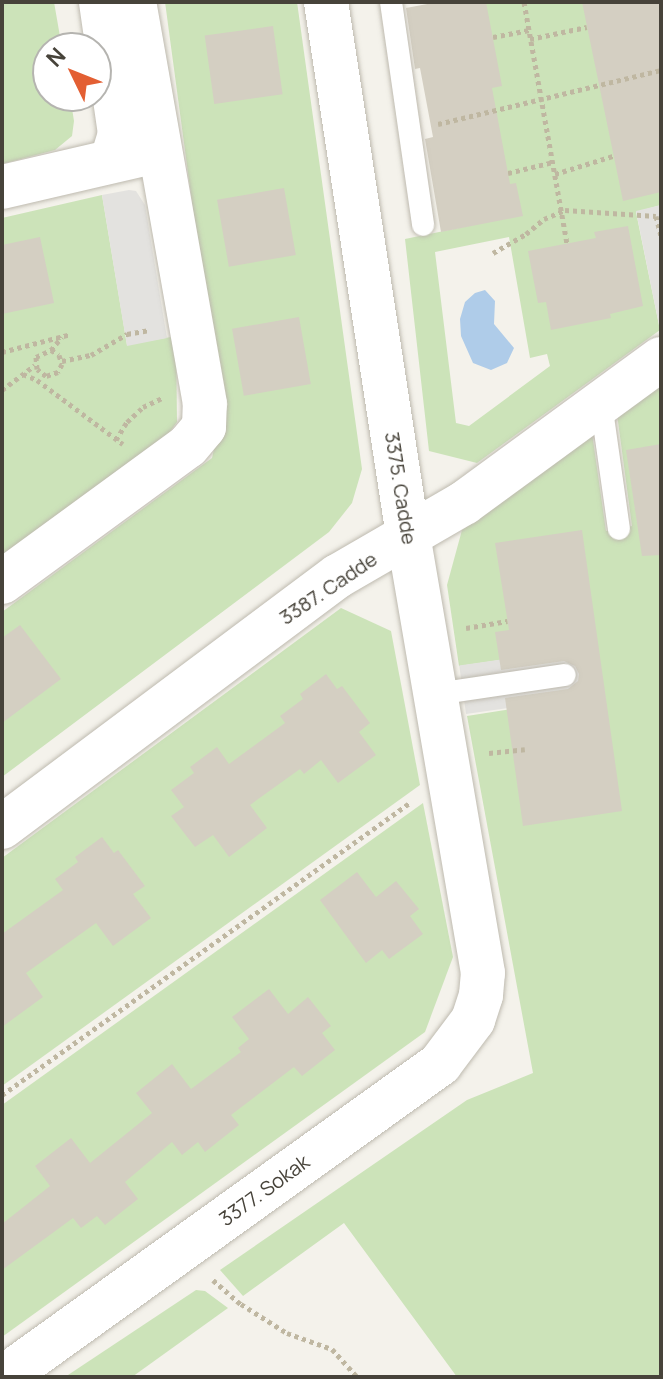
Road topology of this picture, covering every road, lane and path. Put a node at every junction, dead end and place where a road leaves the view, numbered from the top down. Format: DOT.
graph roads {
  1 [pos="101,2"];
  2 [pos="134,2"];
  3 [pos="326,2"];
  4 [pos="391,2"];
  5 [pos="524,2"];
  6 [pos="587,27"];
  7 [pos="529,30"];
  8 [pos="493,37"];
  9 [pos="530,39"];
  10 [pos="661,70"];
  11 [pos="541,98"];
  12 [pos="410,131"];
  13 [pos="158,151"];
  14 [pos="613,156"];
  15 [pos="112,160"];
  16 [pos="553,162"];
  17 [pos="508,173"];
  18 [pos="555,174"];
  19 [pos="2,187"];
  20 [pos="562,211"];
  21 [pos="423,225"];
  22 [pos="661,236"];
  23 [pos="567,243"];
  24 [pos="493,253"];
  25 [pos="189,324"];
  26 [pos="71,334"];
  27 [pos="62,337"];
  28 [pos="51,350"];
  29 [pos="2,352"];
  30 [pos="661,359"];
  31 [pos="62,361"];
  32 [pos="35,365"];
  33 [pos="23,374"];
  34 [pos="2,390"];
  35 [pos="601,403"];
  36 [pos="156,469"];
  37 [pos="619,529"];
  38 [pos="408,536"];
  39 [pos="2,582"];
  40 [pos="565,675"];
  41 [pos="436,694"];
  42 [pos="451,774"];
  43 [pos="2,827"];
  44 [pos="483,973"];
  45 [pos="2,1095"];
  46 [pos="178,1251"];
  47 [pos="4,1377"];
  48 [pos="357,1377"];
  1 -- 15 [label="street"];
  2 -- 13 [label="street"];
  3 -- 38 [label="street, 3375. Cadde"];
  4 -- 12 [label="lane"];
  5 -- 7 [label="path"];
  6 -- 9 [label="path"];
  7 -- 8 [label="path"];
  7 -- 9 [label="path"];
  9 -- 11 [label="path"];
  10 -- 11 [label="path"];
  11 -- 12 [label="path"];
  11 -- 16 [label="path"];
  12 -- 21 [label="lane"];
  13 -- 15 [label="street"];
  13 -- 25 [label="street"];
  14 -- 18 [label="path"];
  15 -- 19 [label="street"];
  16 -- 17 [label="path"];
  16 -- 18 [label="path"];
  18 -- 20 [label="path"];
  20 -- 22 [label="path"];
  20 -- 23 [label="path"];
  20 -- 24 [label="path"];
  25 -- 31 [label="path"];
  25 -- 36 [label="street"];
  26 -- 27 [label="path"];
  27 -- 28 [label="path"];
  27 -- 29 [label="path"];
  28 -- 31 [label="path"];
  28 -- 32 [label="path"];
  30 -- 35 [label="street, 3387. Cadde"];
  31 -- 32 [label="path"];
  32 -- 33 [label="path"];
  33 -- 34 [label="path"];
  33 -- 36 [label="path"];
  35 -- 37 [label="lane"];
  35 -- 38 [label="street, 3387. Cadde"];
  36 -- 39 [label="street"];
  38 -- 41 [label="street, 3375. Cadde"];
  38 -- 43 [label="street, 3387. Cadde"];
  40 -- 41 [label="lane"];
  41 -- 42 [label="street, 3375. Cadde"];
  42 -- 44 [label="street, 3375. Cadde"];
  42 -- 45 [label="path"];
  44 -- 46 [label="street, 3377. Sokak"];
  46 -- 47 [label="street, 3377. Sokak"];
  46 -- 48 [label="path"];
}
